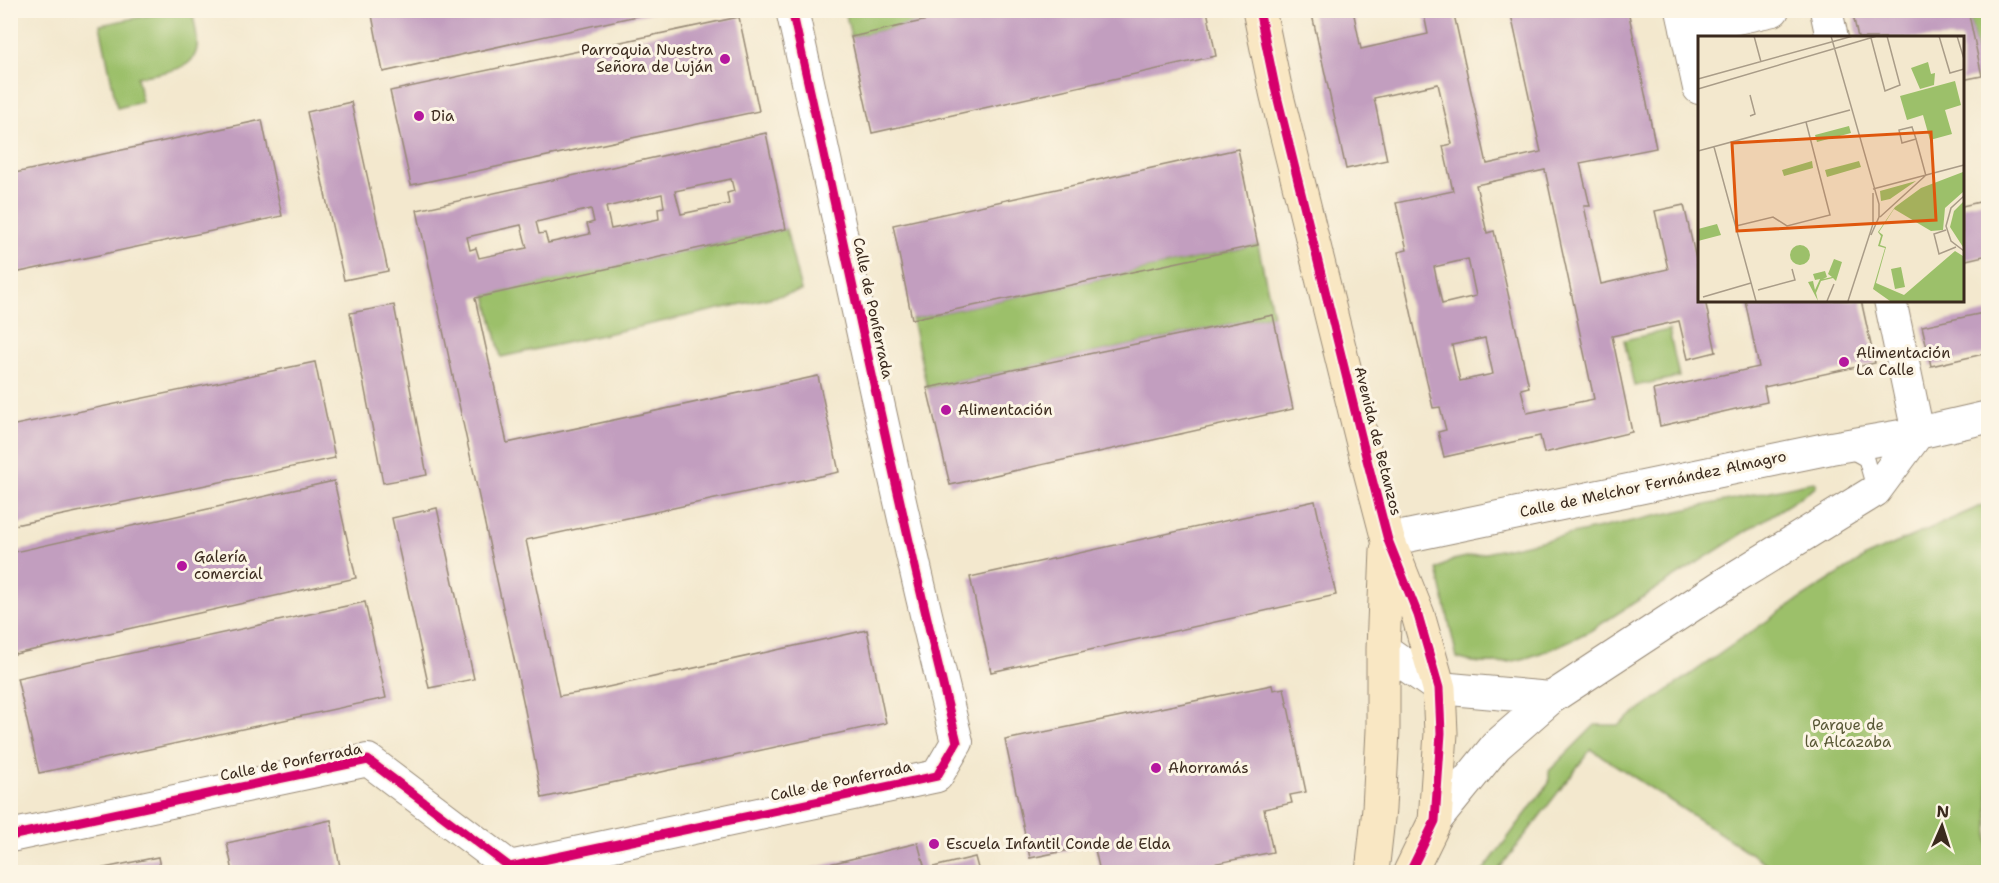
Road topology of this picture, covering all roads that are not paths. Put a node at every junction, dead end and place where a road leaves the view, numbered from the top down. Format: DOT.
graph roads {
  1 [pos="792,10"];
  2 [pos="1259,10"];
  3 [pos="1773,10"];
  4 [pos="1826,10"];
  5 [pos="1684,20"];
  6 [pos="1832,36"];
  7 [pos="1698,83"];
  8 [pos="1890,302"];
  9 [pos="1989,417"];
  10 [pos="1918,433"];
  11 [pos="1843,446"];
  12 [pos="1875,490"];
  13 [pos="1388,540"];
  14 [pos="1383,649"];
  15 [pos="1439,688"];
  16 [pos="1551,698"];
  17 [pos="1435,821"];
  18 [pos="10,836"];
  19 [pos="1372,873"];
  20 [pos="1410,873"];
  1 -- 18 [label="street, Calle de Ponferrada"];
  2 -- 13 [label="street, Avenida de Betanzos"];
  3 -- 5 [label="street"];
  4 -- 6 [label="street"];
  5 -- 7 [label="street"];
  8 -- 10 [label="street"];
  9 -- 10 [label="street, Calle de Melchor Fernández Almagro"];
  10 -- 11 [label="street, Calle de Melchor Fernández Almagro"];
  10 -- 12 [label="street"];
  11 -- 12 [label="lane"];
  11 -- 13 [label="street, Calle de Melchor Fernández Almagro"];
  12 -- 16 [label="street"];
  13 -- 14 [label="street, Avenida de Betanzos"];
  13 -- 15 [label="street, Avenida de Betanzos"];
  14 -- 15 [label="street"];
  14 -- 19 [label="street, Avenida de Betanzos"];
  15 -- 16 [label="street"];
  15 -- 17 [label="street, Avenida de Betanzos"];
  16 -- 17 [label="street"];
  17 -- 20 [label="street, Avenida de Betanzos"];
}
